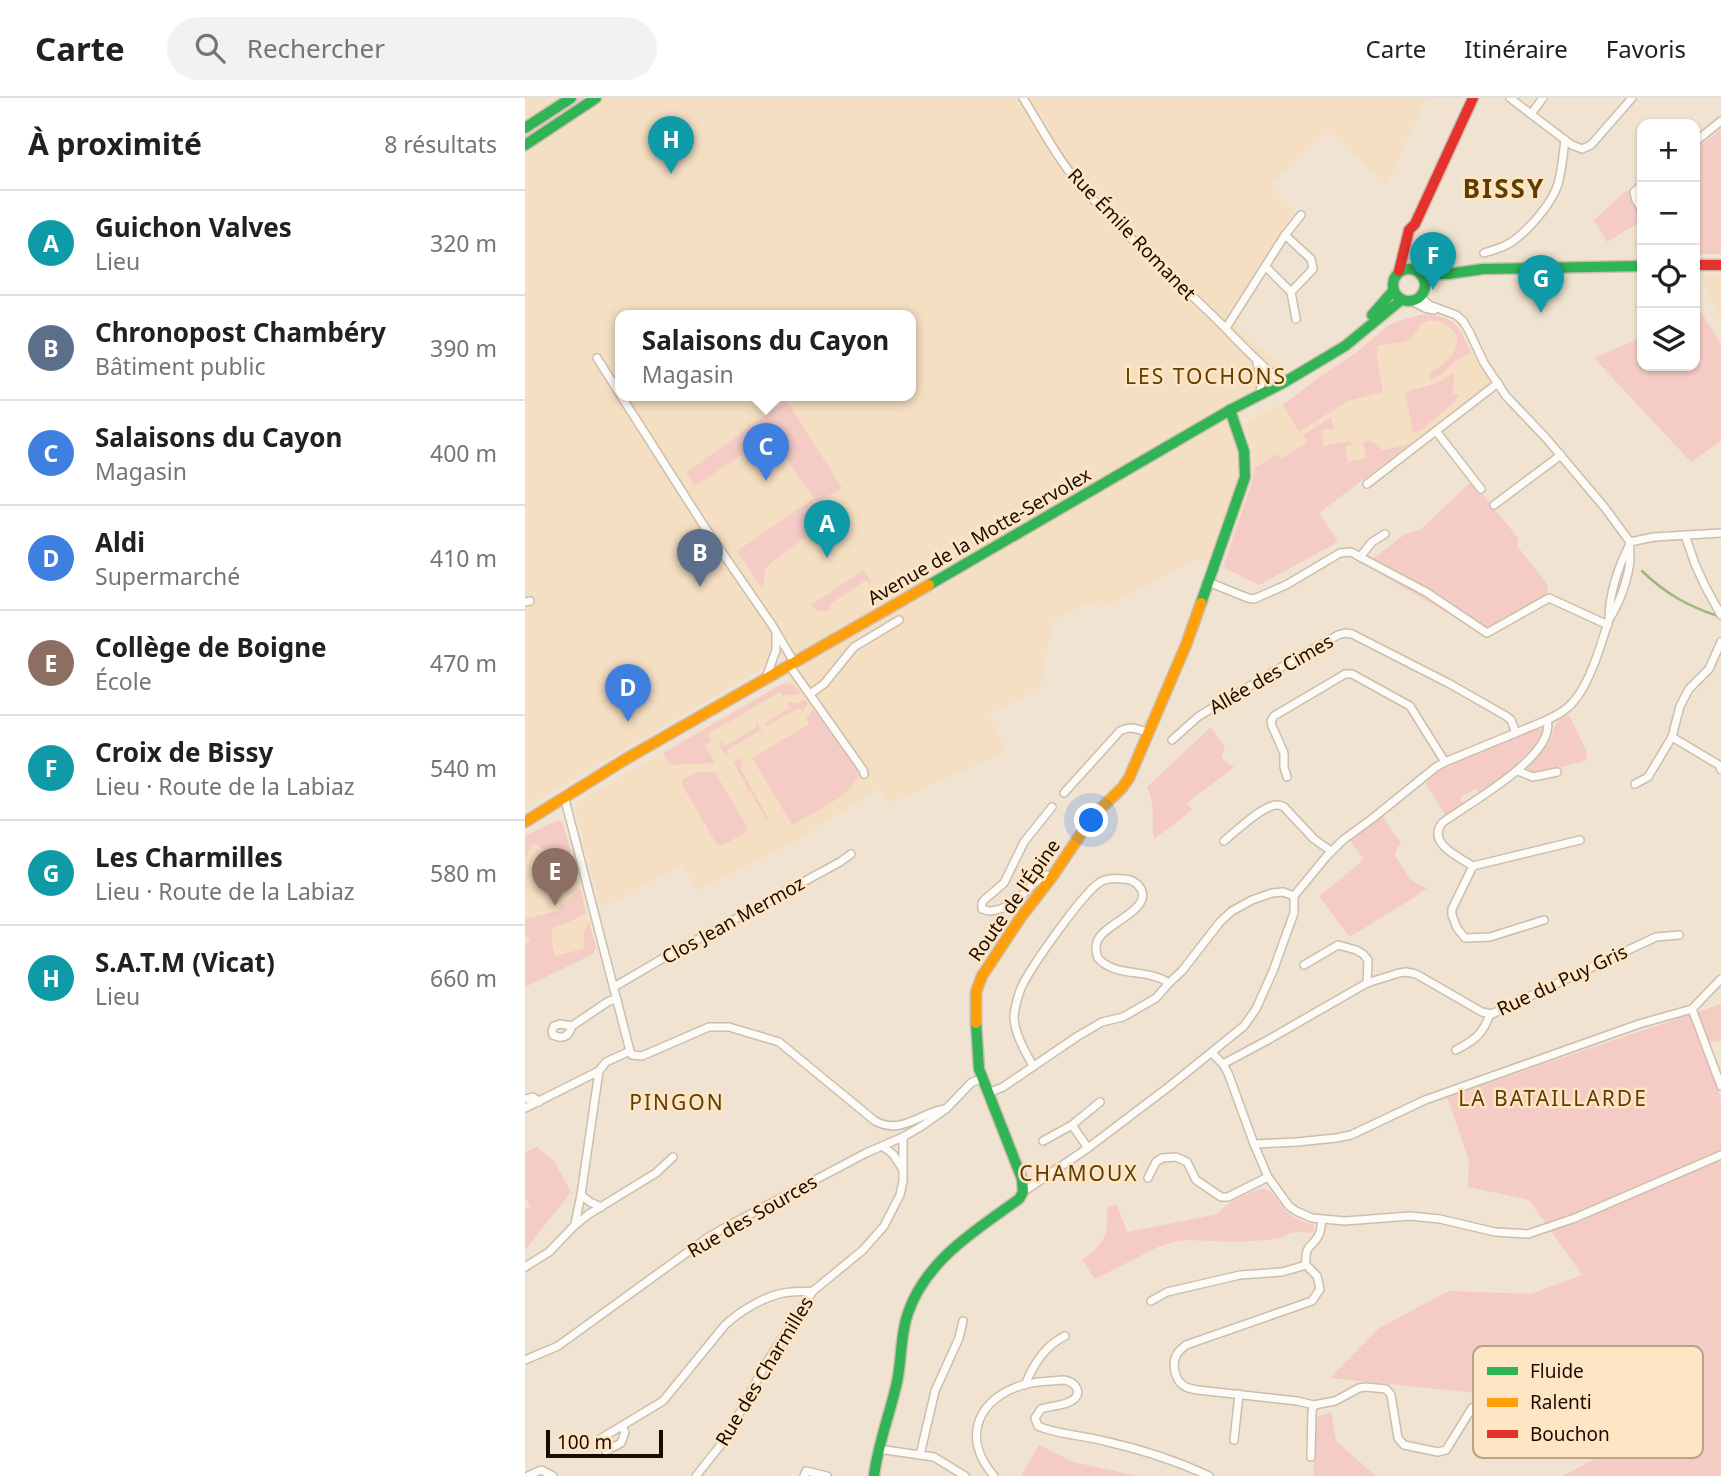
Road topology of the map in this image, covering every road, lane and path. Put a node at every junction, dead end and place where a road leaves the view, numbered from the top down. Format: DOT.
graph roads {
  1 [pos="571,98"];
  2 [pos="596,98"];
  3 [pos="1023,98"];
  4 [pos="1473,98"];
  5 [pos="1510,98"];
  6 [pos="1542,98"];
  7 [pos="1632,98"];
  8 [pos="1531,114"];
  9 [pos="1721,121"];
  10 [pos="525,128"];
  11 [pos="1700,138"];
  12 [pos="1568,143"];
  13 [pos="525,145"];
  14 [pos="1301,215"];
  15 [pos="1414,226"];
  16 [pos="1285,235"];
  17 [pos="1484,253"];
  18 [pos="1700,265"];
  19 [pos="1721,265"];
  20 [pos="1637,266"];
  21 [pos="1266,267"];
  22 [pos="1399,271"];
  23 [pos="1417,272"];
  24 [pos="1448,274"];
  25 [pos="1291,292"];
  26 [pos="1411,295"];
  27 [pos="1296,319"];
  28 [pos="1226,328"];
  29 [pos="597,358"];
  30 [pos="1255,360"];
  31 [pos="1283,383"];
  32 [pos="1498,383"];
  33 [pos="615,386"];
  34 [pos="1261,394"];
  35 [pos="624,401"];
  36 [pos="1230,410"];
  37 [pos="1436,431"];
  38 [pos="1560,455"];
  39 [pos="1367,484"];
  40 [pos="1481,489"];
  41 [pos="1494,505"];
  42 [pos="1721,533"];
  43 [pos="1385,534"];
  44 [pos="1685,535"];
  45 [pos="1630,544"];
  46 [pos="1360,557"];
  47 [pos="1208,582"];
  48 [pos="1720,613"];
  49 [pos="899,620"];
  50 [pos="1609,622"];
  51 [pos="776,632"];
  52 [pos="1721,642"];
  53 [pos="791,664"];
  54 [pos="767,678"];
  55 [pos="810,694"];
  56 [pos="1547,720"];
  57 [pos="1147,733"];
  58 [pos="1516,733"];
  59 [pos="1672,737"];
  60 [pos="1172,740"];
  61 [pos="1445,762"];
  62 [pos="1721,770"];
  63 [pos="1518,771"];
  64 [pos="1557,772"];
  65 [pos="864,774"];
  66 [pos="1287,777"];
  67 [pos="1635,784"];
  68 [pos="1064,793"];
  69 [pos="564,796"];
  70 [pos="1052,807"];
  71 [pos="525,822"];
  72 [pos="1580,840"];
  73 [pos="1224,841"];
  74 [pos="1331,851"];
  75 [pos="852,854"];
  76 [pos="1473,866"];
  77 [pos="1052,877"];
  78 [pos="1294,896"];
  79 [pos="1544,920"];
  80 [pos="1679,935"];
  81 [pos="1304,965"];
  82 [pos="1721,979"];
  83 [pos="1168,983"];
  84 [pos="1367,983"];
  85 [pos="614,987"];
  86 [pos="617,999"];
  87 [pos="1692,1009"];
  88 [pos="1490,1014"];
  89 [pos="572,1026"];
  90 [pos="1270,1030"];
  91 [pos="1266,1041"];
  92 [pos="1456,1050"];
  93 [pos="630,1051"];
  94 [pos="1212,1053"];
  95 [pos="1223,1064"];
  96 [pos="1033,1066"];
  97 [pos="599,1071"];
  98 [pos="982,1079"];
  99 [pos="1721,1086"];
  100 [pos="988,1093"];
  101 [pos="525,1099"];
  102 [pos="539,1102"];
  103 [pos="1100,1102"];
  104 [pos="525,1108"];
  105 [pos="946,1109"];
  106 [pos="1072,1125"];
  107 [pos="903,1137"];
  108 [pos="1043,1141"];
  109 [pos="1254,1144"];
  110 [pos="882,1146"];
  111 [pos="1088,1148"];
  112 [pos="1721,1155"];
  113 [pos="673,1157"];
  114 [pos="903,1169"];
  115 [pos="1268,1177"];
  116 [pos="1148,1178"];
  117 [pos="1023,1192"];
  118 [pos="581,1195"];
  119 [pos="601,1207"];
  120 [pos="1322,1220"];
  121 [pos="575,1225"];
  122 [pos="1306,1265"];
  123 [pos="525,1267"];
  124 [pos="813,1291"];
  125 [pos="1151,1301"];
  126 [pos="963,1321"];
  127 [pos="1065,1336"];
  128 [pos="525,1360"];
  129 [pos="1025,1385"];
  130 [pos="1240,1394"];
  131 [pos="1314,1405"];
  132 [pos="1473,1407"];
  133 [pos="622,1427"];
  134 [pos="1234,1440"];
  135 [pos="879,1449"];
  136 [pos="920,1455"];
  137 [pos="1311,1457"];
  138 [pos="528,1476"];
  139 [pos="553,1476"];
  140 [pos="697,1476"];
  141 [pos="803,1476"];
  142 [pos="827,1476"];
  143 [pos="874,1476"];
  144 [pos="965,1476"];
  145 [pos="994,1476"];
  146 [pos="1209,1476"];
  1 -- 10 [label="main road"];
  2 -- 13 [label="main road"];
  3 -- 28 [label="street, Rue Émile Romanet"];
  4 -- 15 [label="main road"];
  5 -- 8 [label="street"];
  6 -- 8 [label="street"];
  7 -- 12 [label="street"];
  8 -- 12 [label="street"];
  9 -- 11 [label="street"];
  12 -- 17 [label="street"];
  14 -- 16 [label="street"];
  15 -- 22 [label="main road"];
  15 -- 23 [label="main road"];
  16 -- 21 [label="street"];
  16 -- 25 [label="street"];
  18 -- 19 [label="main road"];
  20 -- 24 [label="main road"];
  21 -- 25 [label="street"];
  21 -- 28 [label="street"];
  22 -- 23 [label="main road"];
  22 -- 26 [label="main road"];
  23 -- 24 [label="main road"];
  23 -- 26 [label="main road"];
  24 -- 26 [label="main road, Avenue de la Motte-Servolex"];
  25 -- 27 [label="street"];
  26 -- 31 [label="main road, Avenue de la Motte-Servolex"];
  26 -- 32 [label="street"];
  28 -- 30 [label="street, Rue Émile Romanet"];
  29 -- 33 [label="street"];
  30 -- 31 [label="street, Rue Émile Romanet"];
  30 -- 34 [label="street"];
  31 -- 34 [label="main road, Avenue de la Motte-Servolex"];
  32 -- 37 [label="street"];
  32 -- 38 [label="street"];
  34 -- 36 [label="main road, Avenue de la Motte-Servolex"];
  35 -- 51 [label="street"];
  36 -- 47 [label="main road, Route de l'Épine"];
  36 -- 53 [label="main road, Avenue de la Motte-Servolex"];
  37 -- 39 [label="street"];
  37 -- 40 [label="street"];
  38 -- 41 [label="street"];
  38 -- 45 [label="street"];
  42 -- 44 [label="street"];
  43 -- 46 [label="street"];
  44 -- 45 [label="street"];
  44 -- 48 [label="street"];
  45 -- 50 [label="street"];
  46 -- 47 [label="street"];
  46 -- 50 [label="street"];
  47 -- 57 [label="main road, Route de l'Épine"];
  49 -- 55 [label="street"];
  50 -- 56 [label="street"];
  51 -- 53 [label="street"];
  51 -- 54 [label="street"];
  52 -- 59 [label="street"];
  53 -- 54 [label="main road, Avenue de la Motte-Servolex"];
  53 -- 55 [label="street"];
  54 -- 69 [label="main road, Avenue de la Motte-Servolex"];
  55 -- 65 [label="street"];
  56 -- 58 [label="street"];
  56 -- 63 [label="street"];
  57 -- 68 [label="street"];
  57 -- 77 [label="main road, Route de l'Épine"];
  58 -- 60 [label="street, Allée des Cimes"];
  58 -- 61 [label="street"];
  59 -- 62 [label="street"];
  59 -- 67 [label="street"];
  61 -- 66 [label="street"];
  61 -- 74 [label="street"];
  63 -- 64 [label="street"];
  63 -- 76 [label="street"];
  69 -- 71 [label="main road"];
  69 -- 85 [label="street"];
  70 -- 77 [label="street"];
  72 -- 76 [label="street"];
  73 -- 74 [label="street"];
  74 -- 78 [label="street"];
  75 -- 85 [label="street, Clos Jean Mermoz"];
  76 -- 79 [label="street"];
  77 -- 98 [label="main road, Route de l'Épine"];
  78 -- 83 [label="street"];
  78 -- 94 [label="street"];
  80 -- 88 [label="street, Rue du Puy Gris"];
  81 -- 84 [label="street"];
  82 -- 87 [label="street"];
  83 -- 96 [label="street"];
  83 -- 96 [label="street"];
  84 -- 88 [label="street, Rue du Puy Gris"];
  84 -- 91 [label="street, Rue du Puy Gris"];
  85 -- 86 [label="street"];
  86 -- 89 [label="street"];
  86 -- 93 [label="street"];
  87 -- 99 [label="street"];
  87 -- 109 [label="street"];
  88 -- 92 [label="street"];
  90 -- 91 [label="street"];
  91 -- 95 [label="street, Rue du Puy Gris"];
  93 -- 97 [label="street"];
  93 -- 105 [label="street"];
  94 -- 95 [label="street"];
  94 -- 111 [label="street"];
  95 -- 109 [label="street"];
  96 -- 100 [label="street"];
  97 -- 102 [label="street"];
  97 -- 118 [label="street"];
  98 -- 100 [label="main road, Route de l'Épine"];
  98 -- 105 [label="street, Rue des Sources"];
  100 -- 117 [label="main road, Route de l'Épine"];
  101 -- 102 [label="street"];
  102 -- 104 [label="street"];
  103 -- 106 [label="street"];
  105 -- 107 [label="street, Rue des Sources"];
  106 -- 108 [label="street"];
  106 -- 111 [label="street"];
  107 -- 110 [label="street, Rue des Sources"];
  107 -- 114 [label="street, Rue des Charmilles"];
  109 -- 115 [label="street"];
  110 -- 114 [label="street"];
  110 -- 128 [label="street, Rue des Sources"];
  111 -- 117 [label="street"];
  112 -- 120 [label="street"];
  113 -- 119 [label="street"];
  114 -- 124 [label="street, Rue des Charmilles"];
  115 -- 116 [label="street"];
  115 -- 120 [label="street"];
  117 -- 135 [label="main road"];
  118 -- 119 [label="street"];
  118 -- 121 [label="street"];
  119 -- 121 [label="street"];
  120 -- 122 [label="street"];
  121 -- 123 [label="street"];
  122 -- 125 [label="street"];
  122 -- 130 [label="street"];
  124 -- 133 [label="street"];
  124 -- 140 [label="street, Rue des Charmilles"];
  126 -- 136 [label="street"];
  127 -- 129 [label="street"];
  129 -- 145 [label="street"];
  129 -- 146 [label="street"];
  130 -- 131 [label="street"];
  130 -- 134 [label="street"];
  131 -- 132 [label="street"];
  131 -- 137 [label="street"];
  135 -- 136 [label="street"];
  135 -- 143 [label="main road"];
  136 -- 144 [label="street"];
  138 -- 139 [label="street"];
  141 -- 142 [label="street"];
}
